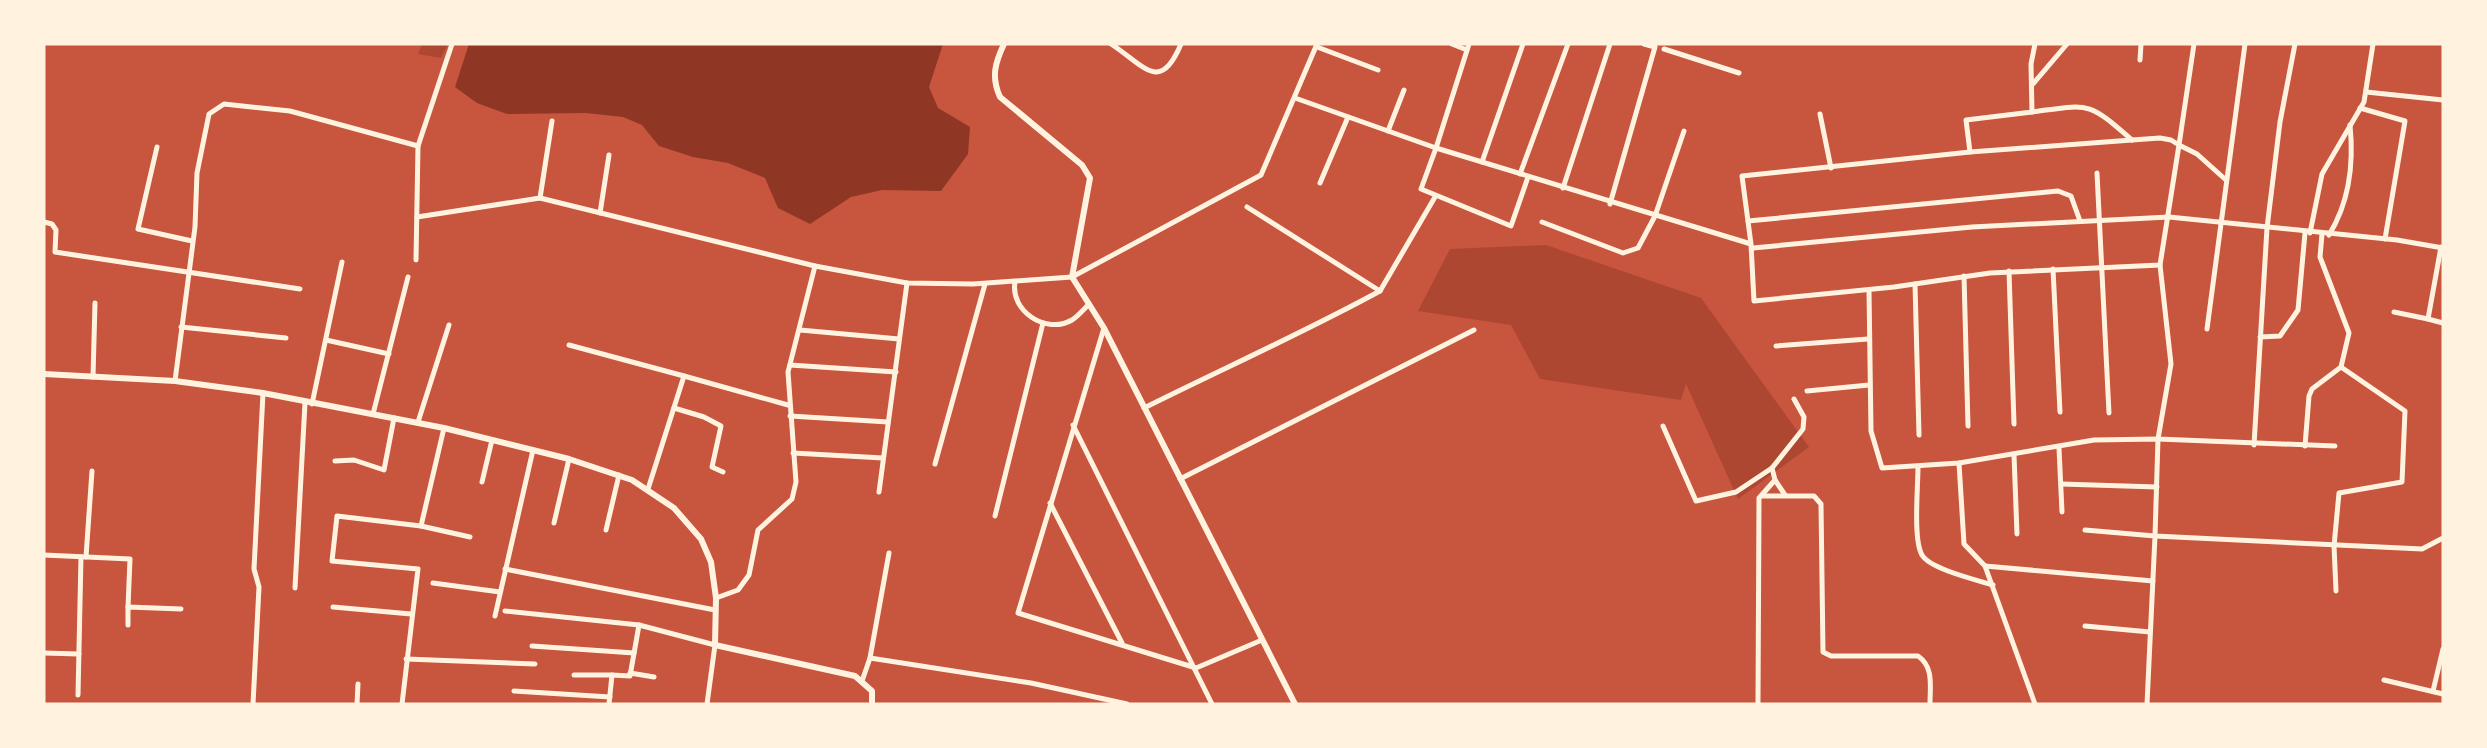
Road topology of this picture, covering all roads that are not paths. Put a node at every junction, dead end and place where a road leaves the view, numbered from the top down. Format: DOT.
graph roads {
  1 [pos="452,44"];
  2 [pos="1004,44"];
  3 [pos="1111,44"];
  4 [pos="1181,44"];
  5 [pos="1452,44"];
  6 [pos="1523,44"];
  7 [pos="1568,44"];
  8 [pos="1610,44"];
  9 [pos="1644,44"];
  10 [pos="2035,44"];
  11 [pos="2067,44"];
  12 [pos="2141,44"];
  13 [pos="2194,44"];
  14 [pos="2245,44"];
  15 [pos="2295,44"];
  16 [pos="2373,44"];
  17 [pos="1317,45"];
  18 [pos="1665,46"];
  19 [pos="1468,47"];
  20 [pos="1655,47"];
  21 [pos="2140,60"];
  22 [pos="1378,70"];
  23 [pos="1739,73"];
  24 [pos="2032,86"];
  25 [pos="1404,90"];
  26 [pos="2366,92"];
  27 [pos="1295,98"];
  28 [pos="2443,100"];
  29 [pos="2360,108"];
  30 [pos="2032,111"];
  31 [pos="1820,114"];
  32 [pos="1348,117"];
  33 [pos="552,121"];
  34 [pos="2350,125"];
  35 [pos="1388,131"];
  36 [pos="1684,131"];
  37 [pos="2132,140"];
  38 [pos="2179,145"];
  39 [pos="418,146"];
  40 [pos="157,147"];
  41 [pos="1436,148"];
  42 [pos="1970,152"];
  43 [pos="609,155"];
  44 [pos="1482,162"];
  45 [pos="1831,168"];
  46 [pos="2097,173"];
  47 [pos="1520,174"];
  48 [pos="1528,177"];
  49 [pos="2226,180"];
  50 [pos="1320,183"];
  51 [pos="1563,188"];
  52 [pos="1435,197"];
  53 [pos="540,198"];
  54 [pos="1610,204"];
  55 [pos="1247,207"];
  56 [pos="600,214"];
  57 [pos="1655,216"];
  58 [pos="417,217"];
  59 [pos="2169,217"];
  60 [pos="2098,220"];
  61 [pos="1748,221"];
  62 [pos="2080,221"];
  63 [pos="44,222"];
  64 [pos="1542,222"];
  65 [pos="2220,223"];
  66 [pos="2267,228"];
  67 [pos="2307,233"];
  68 [pos="2326,235"];
  69 [pos="2385,239"];
  70 [pos="192,241"];
  71 [pos="1752,246"];
  72 [pos="2442,248"];
  73 [pos="416,260"];
  74 [pos="342,262"];
  75 [pos="2160,265"];
  76 [pos="815,266"];
  77 [pos="2101,266"];
  78 [pos="2053,269"];
  79 [pos="2009,271"];
  80 [pos="188,273"];
  81 [pos="1964,276"];
  82 [pos="408,277"];
  83 [pos="1072,277"];
  84 [pos="1015,282"];
  85 [pos="907,283"];
  86 [pos="985,284"];
  87 [pos="1915,284"];
  88 [pos="300,289"];
  89 [pos="1870,290"];
  90 [pos="1380,291"];
  91 [pos="95,303"];
  92 [pos="1089,304"];
  93 [pos="2395,312"];
  94 [pos="2428,319"];
  95 [pos="1043,323"];
  96 [pos="2443,323"];
  97 [pos="449,325"];
  98 [pos="181,327"];
  99 [pos="1104,328"];
  100 [pos="2207,329"];
  101 [pos="800,330"];
  102 [pos="1474,330"];
  103 [pos="2260,337"];
  104 [pos="286,338"];
  105 [pos="899,339"];
  106 [pos="1868,339"];
  107 [pos="326,340"];
  108 [pos="569,345"];
  109 [pos="1776,346"];
  110 [pos="389,354"];
  111 [pos="790,365"];
  112 [pos="2341,367"];
  113 [pos="896,372"];
  114 [pos="44,374"];
  115 [pos="684,376"];
  116 [pos="93,377"];
  117 [pos="175,381"];
  118 [pos="1869,385"];
  119 [pos="1807,391"];
  120 [pos="263,393"];
  121 [pos="1794,399"];
  122 [pos="309,403"];
  123 [pos="789,405"];
  124 [pos="674,408"];
  125 [pos="1143,408"];
  126 [pos="2060,412"];
  127 [pos="2109,413"];
  128 [pos="373,414"];
  129 [pos="790,416"];
  130 [pos="394,418"];
  131 [pos="418,422"];
  132 [pos="888,422"];
  133 [pos="2014,424"];
  134 [pos="1072,425"];
  135 [pos="1662,426"];
  136 [pos="1968,426"];
  137 [pos="444,428"];
  138 [pos="1919,435"];
  139 [pos="2158,439"];
  140 [pos="492,440"];
  141 [pos="2254,445"];
  142 [pos="2305,446"];
  143 [pos="2335,446"];
  144 [pos="2059,448"];
  145 [pos="533,450"];
  146 [pos="793,453"];
  147 [pos="2014,455"];
  148 [pos="883,458"];
  149 [pos="569,459"];
  150 [pos="335,461"];
  151 [pos="1959,463"];
  152 [pos="935,464"];
  153 [pos="1918,467"];
  154 [pos="1772,468"];
  155 [pos="92,471"];
  156 [pos="723,472"];
  157 [pos="619,475"];
  158 [pos="1181,479"];
  159 [pos="1775,480"];
  160 [pos="482,482"];
  161 [pos="2061,484"];
  162 [pos="2157,487"];
  163 [pos="648,489"];
  164 [pos="879,492"];
  165 [pos="1785,495"];
  166 [pos="1762,496"];
  167 [pos="1050,502"];
  168 [pos="2062,512"];
  169 [pos="995,516"];
  170 [pos="554,523"];
  171 [pos="421,526"];
  172 [pos="606,530"];
  173 [pos="2085,530"];
  174 [pos="2017,534"];
  175 [pos="2155,536"];
  176 [pos="470,537"];
  177 [pos="2443,538"];
  178 [pos="2334,546"];
  179 [pos="889,553"];
  180 [pos="44,555"];
  181 [pos="84,557"];
  182 [pos="1986,566"];
  183 [pos="505,569"];
  184 [pos="2152,582"];
  185 [pos="433,583"];
  186 [pos="1993,585"];
  187 [pos="295,588"];
  188 [pos="2336,591"];
  189 [pos="500,592"];
  190 [pos="716,598"];
  191 [pos="128,607"];
  192 [pos="333,607"];
  193 [pos="181,609"];
  194 [pos="715,610"];
  195 [pos="505,611"];
  196 [pos="411,614"];
  197 [pos="495,616"];
  198 [pos="128,625"];
  199 [pos="639,625"];
  200 [pos="2085,626"];
  201 [pos="2150,632"];
  202 [pos="1262,640"];
  203 [pos="1122,643"];
  204 [pos="715,645"];
  205 [pos="532,646"];
  206 [pos="2443,649"];
  207 [pos="44,653"];
  208 [pos="634,653"];
  209 [pos="79,654"];
  210 [pos="870,658"];
  211 [pos="406,659"];
  212 [pos="535,664"];
  213 [pos="1196,668"];
  214 [pos="630,673"];
  215 [pos="574,674"];
  216 [pos="612,675"];
  217 [pos="653,677"];
  218 [pos="2384,680"];
  219 [pos="862,681"];
  220 [pos="358,684"];
  221 [pos="514,691"];
  222 [pos="2433,691"];
  223 [pos="2443,694"];
  224 [pos="78,695"];
  225 [pos="610,697"];
  226 [pos="253,704"];
  227 [pos="356,704"];
  228 [pos="402,704"];
  229 [pos="609,704"];
  230 [pos="707,704"];
  231 [pos="872,704"];
  232 [pos="1127,704"];
  233 [pos="1212,704"];
  234 [pos="1295,704"];
  235 [pos="1758,704"];
  236 [pos="1930,704"];
  237 [pos="2035,704"];
  238 [pos="2147,704"];
  1 -- 39 [label="street"];
  2 -- 83 [label="street"];
  3 -- 4 [label="street"];
  5 -- 19 [label="street"];
  6 -- 44 [label="street"];
  7 -- 47 [label="street"];
  8 -- 51 [label="street"];
  9 -- 20 [label="street"];
  10 -- 24 [label="street"];
  11 -- 24 [label="street"];
  12 -- 21 [label="street"];
  13 -- 38 [label="street"];
  14 -- 49 [label="street"];
  15 -- 66 [label="street"];
  16 -- 26 [label="street"];
  17 -- 22 [label="street"];
  17 -- 27 [label="street"];
  18 -- 20 [label="street"];
  18 -- 23 [label="street"];
  19 -- 41 [label="street"];
  20 -- 54 [label="street"];
  24 -- 30 [label="street"];
  25 -- 35 [label="street"];
  26 -- 28 [label="street"];
  26 -- 29 [label="street"];
  27 -- 32 [label="street"];
  27 -- 83 [label="street"];
  29 -- 34 [label="street"];
  29 -- 69 [label="street"];
  30 -- 37 [label="street"];
  30 -- 42 [label="street"];
  31 -- 45 [label="street"];
  32 -- 35 [label="street"];
  32 -- 50 [label="street"];
  33 -- 53 [label="street"];
  34 -- 67 [label="street"];
  34 -- 68 [label="street"];
  35 -- 41 [label="street"];
  36 -- 57 [label="street"];
  37 -- 38 [label="street"];
  37 -- 42 [label="street"];
  38 -- 49 [label="street"];
  38 -- 59 [label="street"];
  39 -- 58 [label="street"];
  39 -- 70 [label="street"];
  40 -- 70 [label="street"];
  41 -- 44 [label="street"];
  41 -- 52 [label="street"];
  42 -- 45 [label="street"];
  43 -- 56 [label="street"];
  44 -- 47 [label="street"];
  45 -- 61 [label="street"];
  46 -- 60 [label="street"];
  47 -- 48 [label="street"];
  48 -- 51 [label="street"];
  48 -- 52 [label="street"];
  49 -- 65 [label="street"];
  51 -- 54 [label="street"];
  52 -- 90 [label="street"];
  53 -- 56 [label="street"];
  53 -- 58 [label="street"];
  54 -- 57 [label="street"];
  55 -- 90 [label="street"];
  56 -- 76 [label="street"];
  57 -- 64 [label="street"];
  57 -- 71 [label="street"];
  58 -- 73 [label="street"];
  59 -- 60 [label="street"];
  59 -- 65 [label="street"];
  59 -- 75 [label="street"];
  60 -- 62 [label="street"];
  60 -- 77 [label="street"];
  61 -- 62 [label="street"];
  61 -- 71 [label="street"];
  62 -- 71 [label="street"];
  63 -- 80 [label="street"];
  65 -- 66 [label="street"];
  65 -- 100 [label="street"];
  66 -- 67 [label="street"];
  66 -- 103 [label="street"];
  67 -- 68 [label="street"];
  67 -- 103 [label="street"];
  68 -- 69 [label="street"];
  68 -- 112 [label="street"];
  69 -- 72 [label="street"];
  70 -- 80 [label="street"];
  71 -- 89 [label="street"];
  72 -- 94 [label="street"];
  74 -- 107 [label="street"];
  75 -- 77 [label="street"];
  75 -- 139 [label="street"];
  76 -- 85 [label="street"];
  76 -- 101 [label="street"];
  77 -- 78 [label="street"];
  77 -- 127 [label="street"];
  78 -- 79 [label="street"];
  78 -- 126 [label="street"];
  79 -- 81 [label="street"];
  79 -- 133 [label="street"];
  80 -- 88 [label="street"];
  80 -- 98 [label="street"];
  81 -- 87 [label="street"];
  81 -- 136 [label="street"];
  82 -- 110 [label="street"];
  83 -- 84 [label="street"];
  83 -- 92 [label="street"];
  84 -- 86 [label="street"];
  84 -- 95 [label="street"];
  85 -- 86 [label="street"];
  85 -- 105 [label="street"];
  86 -- 152 [label="street"];
  87 -- 89 [label="street"];
  87 -- 138 [label="street"];
  89 -- 106 [label="street"];
  90 -- 125 [label="street"];
  91 -- 116 [label="street"];
  92 -- 95 [label="street"];
  92 -- 99 [label="street"];
  93 -- 94 [label="street"];
  94 -- 96 [label="street"];
  95 -- 169 [label="street"];
  97 -- 131 [label="street"];
  98 -- 104 [label="street"];
  98 -- 117 [label="street"];
  99 -- 125 [label="street"];
  99 -- 134 [label="street"];
  101 -- 105 [label="street"];
  101 -- 111 [label="street"];
  102 -- 158 [label="street"];
  103 -- 141 [label="street"];
  105 -- 113 [label="street"];
  106 -- 109 [label="street"];
  106 -- 118 [label="street"];
  107 -- 110 [label="street"];
  107 -- 122 [label="street"];
  108 -- 115 [label="street"];
  110 -- 128 [label="street"];
  111 -- 113 [label="street"];
  111 -- 123 [label="street"];
  112 -- 142 [label="street"];
  112 -- 178 [label="street"];
  113 -- 132 [label="street"];
  114 -- 116 [label="street"];
  115 -- 123 [label="street"];
  115 -- 124 [label="street"];
  116 -- 117 [label="street"];
  117 -- 120 [label="street"];
  118 -- 119 [label="street"];
  118 -- 153 [label="street"];
  120 -- 122 [label="street"];
  120 -- 226 [label="street"];
  121 -- 154 [label="street"];
  122 -- 128 [label="street"];
  122 -- 187 [label="street"];
  123 -- 129 [label="street"];
  124 -- 156 [label="street"];
  124 -- 163 [label="street"];
  125 -- 158 [label="street"];
  128 -- 130 [label="street"];
  129 -- 132 [label="street"];
  129 -- 146 [label="street"];
  130 -- 131 [label="street"];
  130 -- 150 [label="street"];
  131 -- 137 [label="street"];
  132 -- 148 [label="street"];
  134 -- 167 [label="street"];
  134 -- 213 [label="street"];
  135 -- 154 [label="street"];
  137 -- 140 [label="street"];
  137 -- 171 [label="street"];
  139 -- 141 [label="street"];
  139 -- 144 [label="street"];
  139 -- 162 [label="street"];
  140 -- 145 [label="street"];
  140 -- 160 [label="street"];
  141 -- 142 [label="street"];
  142 -- 143 [label="street"];
  144 -- 147 [label="street"];
  144 -- 161 [label="street"];
  145 -- 149 [label="street"];
  145 -- 183 [label="street"];
  146 -- 148 [label="street"];
  146 -- 190 [label="street"];
  147 -- 151 [label="street"];
  147 -- 174 [label="street"];
  148 -- 164 [label="street"];
  149 -- 157 [label="street"];
  149 -- 170 [label="street"];
  151 -- 153 [label="street"];
  151 -- 182 [label="street"];
  153 -- 186 [label="street"];
  154 -- 159 [label="street"];
  155 -- 181 [label="street"];
  157 -- 163 [label="street"];
  157 -- 172 [label="street"];
  158 -- 202 [label="street"];
  159 -- 165 [label="street"];
  159 -- 166 [label="street"];
  161 -- 162 [label="street"];
  161 -- 168 [label="street"];
  162 -- 175 [label="street"];
  163 -- 190 [label="street"];
  165 -- 166 [label="street"];
  165 -- 236 [label="street"];
  166 -- 235 [label="street"];
  167 -- 203 [label="street"];
  167 -- 203 [label="street"];
  171 -- 176 [label="street"];
  171 -- 196 [label="street"];
  173 -- 175 [label="street"];
  175 -- 178 [label="street"];
  175 -- 184 [label="street"];
  177 -- 178 [label="street"];
  178 -- 188 [label="street"];
  179 -- 210 [label="street"];
  180 -- 181 [label="street"];
  181 -- 191 [label="street"];
  181 -- 209 [label="street"];
  182 -- 184 [label="street"];
  182 -- 186 [label="street"];
  183 -- 189 [label="street"];
  183 -- 194 [label="street"];
  184 -- 201 [label="street"];
  185 -- 189 [label="street"];
  186 -- 237 [label="street"];
  189 -- 197 [label="street"];
  190 -- 194 [label="street"];
  191 -- 193 [label="street"];
  191 -- 198 [label="street"];
  192 -- 196 [label="street"];
  194 -- 204 [label="street"];
  195 -- 199 [label="street"];
  196 -- 211 [label="street"];
  199 -- 204 [label="street"];
  199 -- 208 [label="street"];
  200 -- 201 [label="street"];
  201 -- 238 [label="street"];
  202 -- 213 [label="street"];
  202 -- 234 [label="street"];
  203 -- 213 [label="street"];
  204 -- 219 [label="street"];
  204 -- 230 [label="street"];
  205 -- 208 [label="street"];
  206 -- 222 [label="street"];
  207 -- 209 [label="street"];
  208 -- 214 [label="street"];
  209 -- 224 [label="street"];
  210 -- 219 [label="street"];
  210 -- 232 [label="street"];
  211 -- 212 [label="street"];
  211 -- 228 [label="street"];
  213 -- 233 [label="street"];
  214 -- 216 [label="street"];
  214 -- 217 [label="street"];
  215 -- 216 [label="street"];
  216 -- 225 [label="street"];
  218 -- 222 [label="street"];
  219 -- 231 [label="street"];
  220 -- 227 [label="street"];
  221 -- 225 [label="street"];
  222 -- 223 [label="street"];
  225 -- 229 [label="street"];
}
